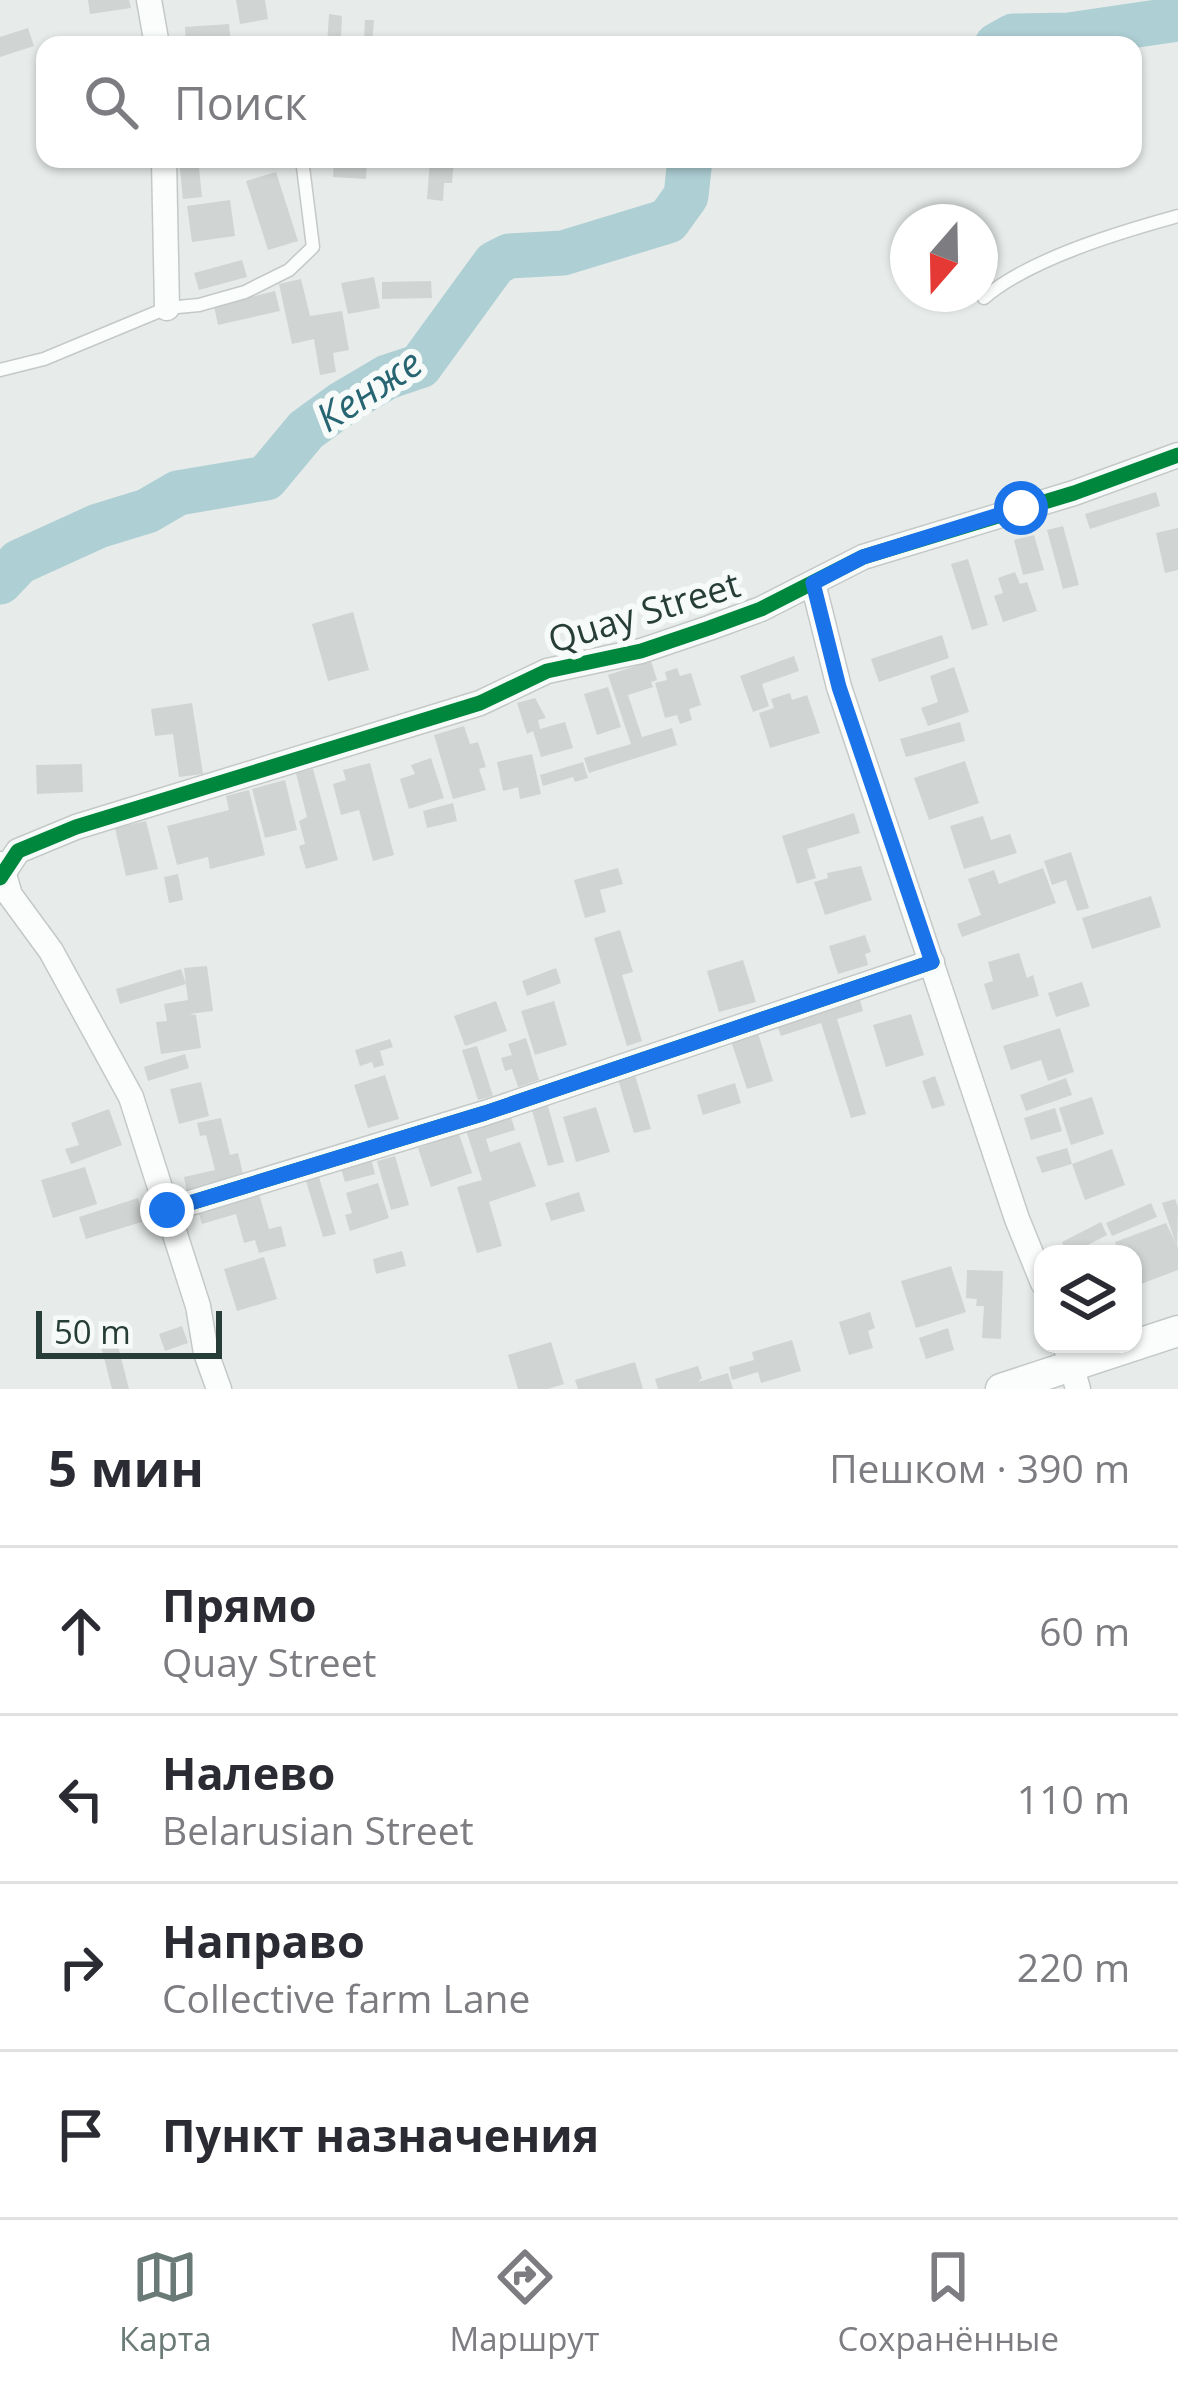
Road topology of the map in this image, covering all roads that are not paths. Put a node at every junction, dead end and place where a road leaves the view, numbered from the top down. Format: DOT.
graph roads {
  1 [pos="149,0"];
  2 [pos="155,36"];
  3 [pos="164,168"];
  4 [pos="303,168"];
  5 [pos="1178,217"];
  6 [pos="998,288"];
  7 [pos="167,308"];
  8 [pos="0,370"];
  9 [pos="1178,455"];
  10 [pos="813,583"];
  11 [pos="1,870"];
  12 [pos="932,962"];
  13 [pos="167,1210"];
  14 [pos="1034,1260"];
  15 [pos="1178,1331"];
  16 [pos="1072,1366"];
  17 [pos="219,1389"];
  18 [pos="1001,1389"];
  1 -- 2 [label="street"];
  3 -- 7 [label="street"];
  4 -- 7 [label="lane"];
  5 -- 6 [label="lane"];
  7 -- 8 [label="lane"];
  9 -- 10 [label="street, Quay Street"];
  10 -- 11 [label="street, Quay Street"];
  10 -- 12 [label="street"];
  11 -- 13 [label="street"];
  12 -- 13 [label="street"];
  12 -- 14 [label="street"];
  13 -- 17 [label="street"];
  15 -- 16 [label="street"];
  16 -- 18 [label="street"];
}
